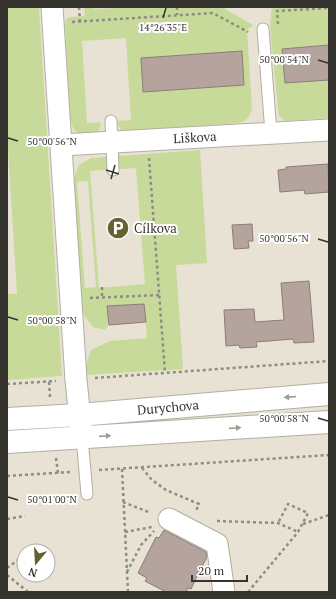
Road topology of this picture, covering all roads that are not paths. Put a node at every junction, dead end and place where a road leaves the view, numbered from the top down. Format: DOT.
graph roads {
  1 [pos="53,15"];
  2 [pos="264,32"];
  3 [pos="111,122"];
  4 [pos="329,130"];
  5 [pos="271,133"];
  6 [pos="112,142"];
  7 [pos="61,145"];
  8 [pos="113,170"];
  9 [pos="329,394"];
  10 [pos="79,415"];
  11 [pos="7,419"];
  12 [pos="329,422"];
  13 [pos="82,438"];
  14 [pos="7,442"];
  15 [pos="87,494"];
  16 [pos="162,525"];
  17 [pos="224,592"];
  1 -- 7 [label="street"];
  2 -- 5 [label="lane"];
  3 -- 6 [label="lane"];
  4 -- 5 [label="street, Liškova"];
  5 -- 6 [label="street, Liškova"];
  6 -- 7 [label="street, Liškova"];
  6 -- 8 [label="lane"];
  7 -- 10 [label="street"];
  9 -- 10 [label="street, Durychova, one-way"];
  10 -- 11 [label="street, Durychova"];
  10 -- 13 [label="street"];
  13 -- 12 [label="street, Durychova, one-way"];
  13 -- 14 [label="street, Durychova"];
  13 -- 15 [label="lane"];
  16 -- 17 [label="street"];
}
